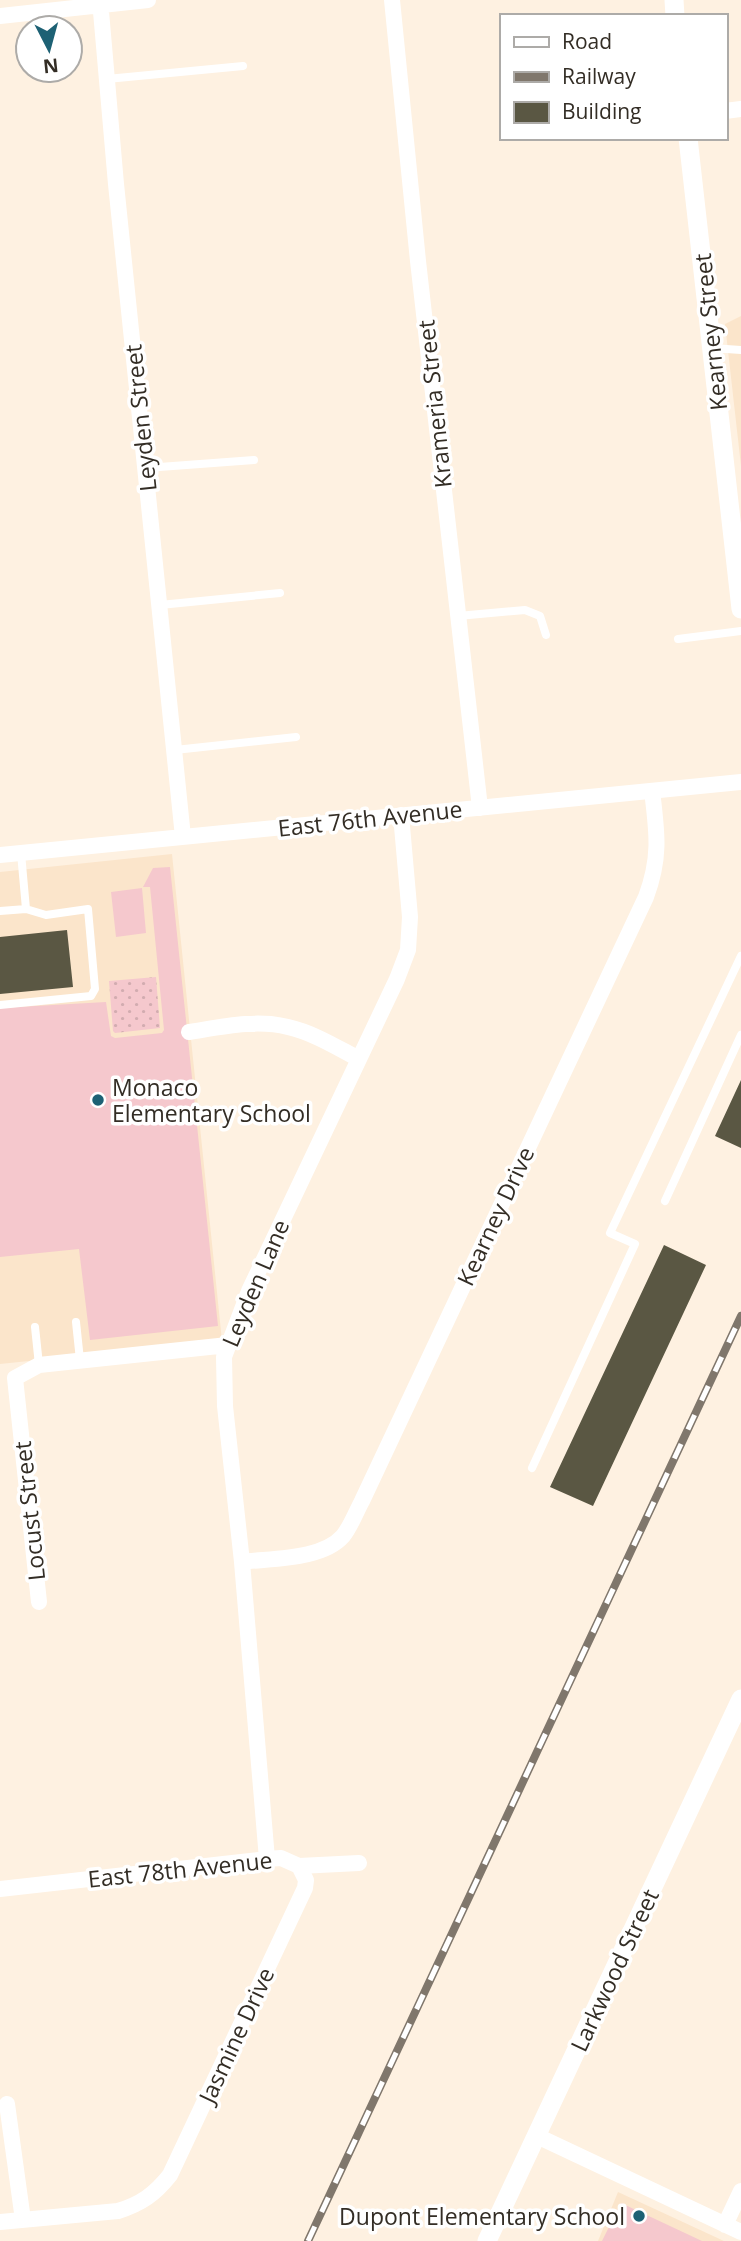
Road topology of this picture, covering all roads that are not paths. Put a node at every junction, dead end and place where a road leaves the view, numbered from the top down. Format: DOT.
graph roads {
  1 [pos="148,0"];
  2 [pos="391,0"];
  3 [pos="100,3"];
  4 [pos="0,16"];
  5 [pos="243,66"];
  6 [pos="107,79"];
  7 [pos="688,140"];
  8 [pos="712,348"];
  9 [pos="741,350"];
  10 [pos="254,460"];
  11 [pos="146,468"];
  12 [pos="280,593"];
  13 [pos="160,605"];
  14 [pos="741,608"];
  15 [pos="458,616"];
  16 [pos="741,631"];
  17 [pos="546,635"];
  18 [pos="678,639"];
  19 [pos="296,737"];
  20 [pos="174,750"];
  21 [pos="741,782"];
  22 [pos="652,791"];
  23 [pos="480,808"];
  24 [pos="401,816"];
  25 [pos="183,837"];
  26 [pos="21,853"];
  27 [pos="0,855"];
  28 [pos="26,909"];
  29 [pos="0,911"];
  30 [pos="741,956"];
  31 [pos="0,1005"];
  32 [pos="190,1032"];
  33 [pos="741,1035"];
  34 [pos="359,1059"];
  35 [pos="665,1200"];
  36 [pos="76,1322"];
  37 [pos="35,1326"];
  38 [pos="228,1345"];
  39 [pos="80,1360"];
  40 [pos="39,1365"];
  41 [pos="532,1468"];
  42 [pos="242,1562"];
  43 [pos="39,1602"];
  44 [pos="741,1699"];
  45 [pos="267,1859"];
  46 [pos="359,1863"];
  47 [pos="299,1866"];
  48 [pos="0,1889"];
  49 [pos="6,2104"];
  50 [pos="537,2136"];
  51 [pos="741,2191"];
  52 [pos="23,2220"];
  53 [pos="0,2222"];
  54 [pos="725,2225"];
  55 [pos="741,2232"];
  56 [pos="487,2241"];
  1 -- 3 [label="street"];
  2 -- 15 [label="street, Krameria Street"];
  3 -- 4 [label="street"];
  3 -- 6 [label="street, Leyden Street"];
  5 -- 6 [label="lane"];
  6 -- 11 [label="street, Leyden Street"];
  7 -- 8 [label="street, Kearney Street"];
  8 -- 9 [label="lane"];
  8 -- 14 [label="street, Kearney Street"];
  10 -- 11 [label="lane"];
  11 -- 13 [label="street, Leyden Street"];
  12 -- 13 [label="lane"];
  13 -- 20 [label="street, Leyden Street"];
  15 -- 17 [label="lane"];
  15 -- 23 [label="street, Krameria Street"];
  16 -- 18 [label="lane"];
  19 -- 20 [label="lane"];
  20 -- 25 [label="street, Leyden Street"];
  21 -- 22 [label="street, East 76th Avenue"];
  22 -- 23 [label="street, East 76th Avenue"];
  22 -- 42 [label="street, Kearney Drive"];
  23 -- 24 [label="street, East 76th Avenue"];
  24 -- 25 [label="street, East 76th Avenue"];
  24 -- 34 [label="street, Leyden Lane"];
  25 -- 26 [label="street, East 76th Avenue"];
  26 -- 27 [label="street, East 76th Avenue"];
  26 -- 28 [label="lane"];
  28 -- 29 [label="lane"];
  28 -- 31 [label="lane"];
  30 -- 41 [label="lane"];
  32 -- 34 [label="street"];
  33 -- 35 [label="lane"];
  34 -- 38 [label="street, Leyden Lane"];
  36 -- 39 [label="lane"];
  37 -- 40 [label="lane"];
  38 -- 39 [label="street"];
  38 -- 42 [label="street, Leyden Lane"];
  39 -- 40 [label="street"];
  40 -- 43 [label="street, Locust Street"];
  42 -- 45 [label="street, Leyden Lane"];
  44 -- 50 [label="street, Larkwood Street"];
  45 -- 47 [label="street, East 78th Avenue"];
  45 -- 48 [label="street, East 78th Avenue"];
  46 -- 47 [label="street, East 78th Avenue"];
  47 -- 52 [label="street, Jasmine Drive"];
  49 -- 52 [label="street"];
  50 -- 54 [label="street"];
  50 -- 56 [label="street, Larkwood Street"];
  51 -- 54 [label="street"];
  52 -- 53 [label="street"];
  54 -- 55 [label="street"];
}
